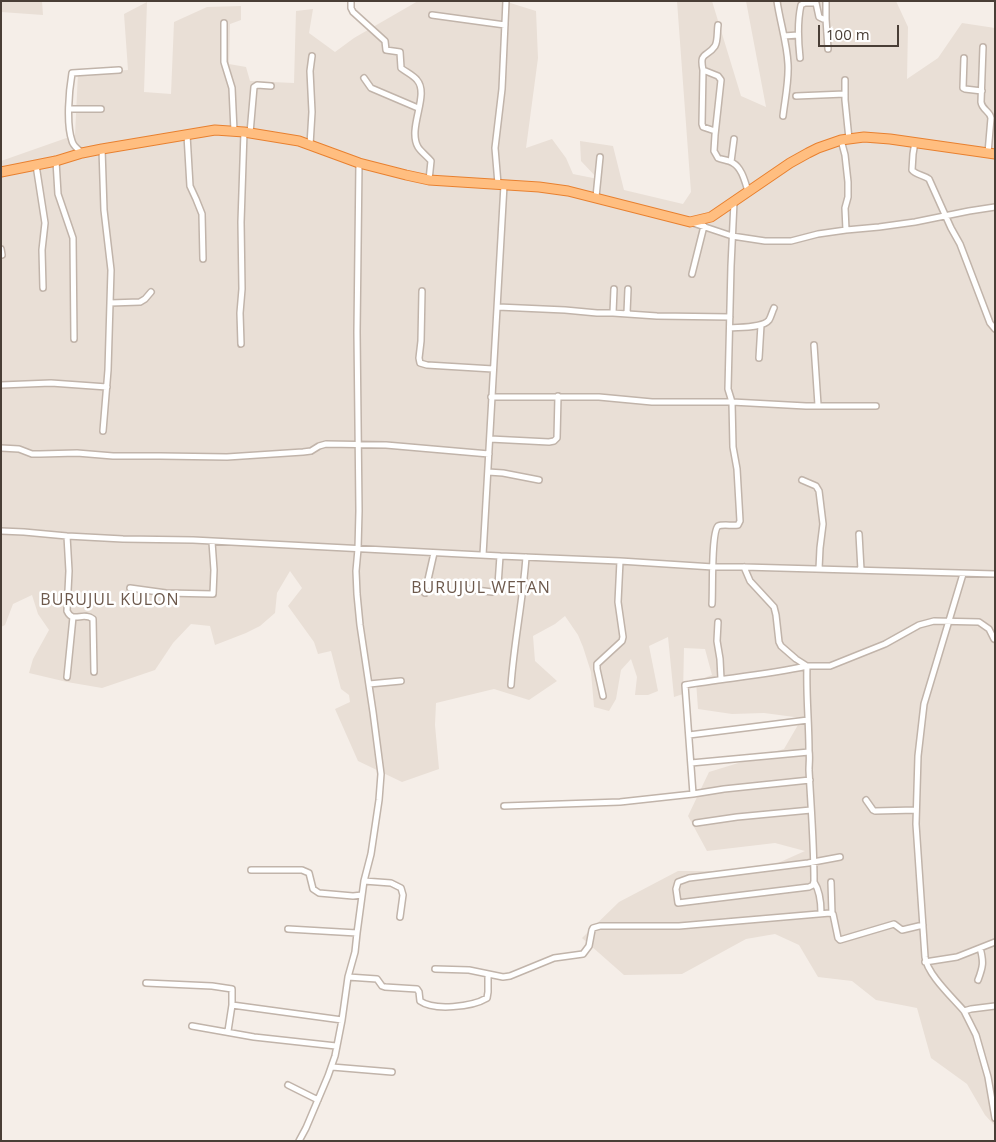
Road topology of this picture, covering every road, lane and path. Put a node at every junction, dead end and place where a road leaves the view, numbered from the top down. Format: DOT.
graph roads {
  1 [pos="351,1"];
  2 [pos="506,1"];
  3 [pos="777,1"];
  4 [pos="826,1"];
  5 [pos="432,15"];
  6 [pos="826,19"];
  7 [pos="224,23"];
  8 [pos="505,25"];
  9 [pos="718,25"];
  10 [pos="798,35"];
  11 [pos="784,36"];
  12 [pos="983,47"];
  13 [pos="828,49"];
  14 [pos="312,56"];
  15 [pos="800,58"];
  16 [pos="964,58"];
  17 [pos="120,70"];
  18 [pos="703,70"];
  19 [pos="364,78"];
  20 [pos="845,80"];
  21 [pos="271,86"];
  22 [pos="982,91"];
  23 [pos="845,94"];
  24 [pos="796,96"];
  25 [pos="418,108"];
  26 [pos="69,109"];
  27 [pos="101,109"];
  28 [pos="783,116"];
  29 [pos="715,131"];
  30 [pos="242,132"];
  31 [pos="187,135"];
  32 [pos="734,139"];
  33 [pos="845,139"];
  34 [pos="916,142"];
  35 [pos="310,145"];
  36 [pos="102,149"];
  37 [pos="82,153"];
  38 [pos="991,154"];
  39 [pos="600,157"];
  40 [pos="56,161"];
  41 [pos="731,162"];
  42 [pos="359,163"];
  43 [pos="36,165"];
  44 [pos="1,172"];
  45 [pos="429,180"];
  46 [pos="501,184"];
  47 [pos="748,191"];
  48 [pos="596,197"];
  49 [pos="734,202"];
  50 [pos="995,207"];
  51 [pos="946,216"];
  52 [pos="690,222"];
  53 [pos="704,226"];
  54 [pos="846,230"];
  55 [pos="732,236"];
  56 [pos="1,249"];
  57 [pos="2,255"];
  58 [pos="203,259"];
  59 [pos="692,274"];
  60 [pos="43,288"];
  61 [pos="614,289"];
  62 [pos="628,289"];
  63 [pos="422,291"];
  64 [pos="151,292"];
  65 [pos="110,303"];
  66 [pos="498,307"];
  67 [pos="774,308"];
  68 [pos="613,313"];
  69 [pos="627,313"];
  70 [pos="730,318"];
  71 [pos="761,325"];
  72 [pos="730,328"];
  73 [pos="995,329"];
  74 [pos="74,339"];
  75 [pos="241,344"];
  76 [pos="814,345"];
  77 [pos="760,358"];
  78 [pos="493,369"];
  79 [pos="1,385"];
  80 [pos="107,387"];
  81 [pos="492,396"];
  82 [pos="558,396"];
  83 [pos="732,402"];
  84 [pos="818,405"];
  85 [pos="876,406"];
  86 [pos="103,431"];
  87 [pos="490,439"];
  88 [pos="358,444"];
  89 [pos="1,448"];
  90 [pos="489,454"];
  91 [pos="488,472"];
  92 [pos="539,480"];
  93 [pos="802,480"];
  94 [pos="1,531"];
  95 [pos="859,534"];
  96 [pos="67,536"];
  97 [pos="212,542"];
  98 [pos="358,549"];
  99 [pos="434,553"];
  100 [pos="483,555"];
  101 [pos="500,556"];
  102 [pos="526,557"];
  103 [pos="620,561"];
  104 [pos="713,567"];
  105 [pos="744,567"];
  106 [pos="820,569"];
  107 [pos="861,570"];
  108 [pos="963,574"];
  109 [pos="995,574"];
  110 [pos="130,588"];
  111 [pos="468,589"];
  112 [pos="425,593"];
  113 [pos="712,604"];
  114 [pos="73,617"];
  115 [pos="950,620"];
  116 [pos="718,622"];
  117 [pos="994,639"];
  118 [pos="807,666"];
  119 [pos="94,672"];
  120 [pos="67,677"];
  121 [pos="720,679"];
  122 [pos="401,681"];
  123 [pos="369,684"];
  124 [pos="511,685"];
  125 [pos="603,696"];
  126 [pos="808,720"];
  127 [pos="689,735"];
  128 [pos="809,752"];
  129 [pos="691,763"];
  130 [pos="810,780"];
  131 [pos="693,794"];
  132 [pos="866,800"];
  133 [pos="504,806"];
  134 [pos="811,810"];
  135 [pos="916,810"];
  136 [pos="696,823"];
  137 [pos="840,857"];
  138 [pos="814,862"];
  139 [pos="251,870"];
  140 [pos="364,881"];
  141 [pos="814,882"];
  142 [pos="831,882"];
  143 [pos="362,895"];
  144 [pos="821,913"];
  145 [pos="832,914"];
  146 [pos="400,917"];
  147 [pos="923,925"];
  148 [pos="288,929"];
  149 [pos="357,933"];
  150 [pos="995,942"];
  151 [pos="980,948"];
  152 [pos="925,962"];
  153 [pos="435,969"];
  154 [pos="488,974"];
  155 [pos="348,978"];
  156 [pos="978,980"];
  157 [pos="146,983"];
  158 [pos="232,1005"];
  159 [pos="995,1006"];
  160 [pos="964,1011"];
  161 [pos="342,1020"];
  162 [pos="192,1026"];
  163 [pos="228,1031"];
  164 [pos="336,1046"];
  165 [pos="332,1067"];
  166 [pos="392,1072"];
  167 [pos="288,1085"];
  168 [pos="318,1100"];
  169 [pos="995,1118"];
  170 [pos="299,1141"];
  1 -- 25 [label="street"];
  2 -- 8 [label="street"];
  3 -- 11 [label="street"];
  4 -- 6 [label="street"];
  5 -- 8 [label="street"];
  6 -- 10 [label="street"];
  6 -- 13 [label="street"];
  7 -- 30 [label="street"];
  8 -- 46 [label="street"];
  9 -- 18 [label="street"];
  10 -- 11 [label="street"];
  10 -- 15 [label="street"];
  11 -- 28 [label="street"];
  12 -- 22 [label="street"];
  14 -- 35 [label="street"];
  16 -- 22 [label="street"];
  17 -- 26 [label="street"];
  18 -- 29 [label="street"];
  18 -- 29 [label="street"];
  19 -- 25 [label="street"];
  20 -- 23 [label="street"];
  21 -- 30 [label="street"];
  22 -- 38 [label="street"];
  23 -- 24 [label="street"];
  23 -- 33 [label="street"];
  25 -- 45 [label="street"];
  26 -- 27 [label="street"];
  26 -- 37 [label="street"];
  29 -- 41 [label="street"];
  30 -- 31 [label="highway"];
  30 -- 35 [label="highway"];
  30 -- 75 [label="street"];
  31 -- 36 [label="highway"];
  31 -- 58 [label="street"];
  32 -- 41 [label="street"];
  33 -- 34 [label="highway"];
  33 -- 47 [label="highway"];
  33 -- 54 [label="street"];
  34 -- 38 [label="highway"];
  34 -- 51 [label="street"];
  35 -- 42 [label="highway"];
  36 -- 37 [label="highway"];
  36 -- 65 [label="street"];
  37 -- 40 [label="highway"];
  39 -- 48 [label="street"];
  40 -- 43 [label="highway"];
  40 -- 74 [label="street"];
  41 -- 47 [label="street"];
  42 -- 45 [label="highway"];
  42 -- 88 [label="street"];
  43 -- 44 [label="highway"];
  43 -- 60 [label="street"];
  45 -- 46 [label="highway"];
  46 -- 48 [label="highway"];
  46 -- 66 [label="street"];
  47 -- 49 [label="highway"];
  48 -- 52 [label="highway"];
  49 -- 52 [label="highway"];
  49 -- 55 [label="street"];
  50 -- 51 [label="street"];
  51 -- 54 [label="street"];
  51 -- 73 [label="street"];
  52 -- 53 [label="street"];
  53 -- 55 [label="street"];
  53 -- 59 [label="street"];
  54 -- 55 [label="street"];
  55 -- 70 [label="street"];
  56 -- 57 [label="street"];
  61 -- 68 [label="street"];
  62 -- 69 [label="street"];
  63 -- 78 [label="street"];
  64 -- 65 [label="street"];
  65 -- 80 [label="street"];
  66 -- 68 [label="street"];
  66 -- 78 [label="street"];
  67 -- 71 [label="street"];
  68 -- 69 [label="street"];
  69 -- 70 [label="street"];
  70 -- 72 [label="street"];
  71 -- 72 [label="street"];
  71 -- 77 [label="street"];
  72 -- 83 [label="street"];
  76 -- 84 [label="street"];
  78 -- 81 [label="street"];
  79 -- 80 [label="street"];
  80 -- 86 [label="street"];
  81 -- 82 [label="street"];
  81 -- 87 [label="street"];
  82 -- 83 [label="street"];
  82 -- 87 [label="street"];
  83 -- 84 [label="street"];
  83 -- 104 [label="street"];
  84 -- 85 [label="street"];
  87 -- 90 [label="street"];
  88 -- 89 [label="street"];
  88 -- 90 [label="street"];
  88 -- 98 [label="street"];
  90 -- 91 [label="street"];
  91 -- 92 [label="street"];
  91 -- 100 [label="street"];
  93 -- 106 [label="street"];
  94 -- 96 [label="street"];
  95 -- 107 [label="street"];
  96 -- 97 [label="street"];
  96 -- 114 [label="street"];
  97 -- 98 [label="street"];
  97 -- 110 [label="street"];
  98 -- 99 [label="street"];
  98 -- 123 [label="street"];
  99 -- 100 [label="street"];
  99 -- 112 [label="street"];
  100 -- 101 [label="street"];
  101 -- 102 [label="street"];
  101 -- 111 [label="street"];
  102 -- 103 [label="street"];
  102 -- 124 [label="street"];
  103 -- 104 [label="street"];
  103 -- 125 [label="street"];
  104 -- 105 [label="street"];
  104 -- 113 [label="street"];
  105 -- 106 [label="street"];
  105 -- 118 [label="street"];
  106 -- 107 [label="street"];
  107 -- 108 [label="street"];
  108 -- 109 [label="street"];
  108 -- 115 [label="street"];
  114 -- 119 [label="street"];
  114 -- 120 [label="street"];
  115 -- 117 [label="street"];
  115 -- 118 [label="street"];
  115 -- 135 [label="street"];
  116 -- 121 [label="street"];
  118 -- 121 [label="street"];
  118 -- 126 [label="street"];
  121 -- 127 [label="street"];
  122 -- 123 [label="street"];
  123 -- 140 [label="street"];
  126 -- 127 [label="street"];
  126 -- 128 [label="street"];
  127 -- 129 [label="street"];
  128 -- 129 [label="street"];
  128 -- 130 [label="street"];
  129 -- 131 [label="street"];
  130 -- 131 [label="street"];
  130 -- 134 [label="street"];
  131 -- 133 [label="street"];
  132 -- 135 [label="street"];
  134 -- 136 [label="street"];
  134 -- 138 [label="street"];
  135 -- 147 [label="street"];
  137 -- 138 [label="street"];
  138 -- 141 [label="street"];
  138 -- 141 [label="street"];
  139 -- 143 [label="street"];
  140 -- 143 [label="street"];
  140 -- 146 [label="street"];
  141 -- 144 [label="street"];
  142 -- 145 [label="street"];
  143 -- 149 [label="street"];
  144 -- 145 [label="street"];
  144 -- 154 [label="street"];
  145 -- 147 [label="street"];
  147 -- 152 [label="street"];
  148 -- 149 [label="street"];
  149 -- 155 [label="street"];
  150 -- 151 [label="street"];
  151 -- 152 [label="street"];
  151 -- 156 [label="street"];
  152 -- 160 [label="street"];
  153 -- 154 [label="street"];
  154 -- 155 [label="street"];
  155 -- 161 [label="street"];
  157 -- 158 [label="street"];
  158 -- 161 [label="street"];
  158 -- 163 [label="street"];
  159 -- 160 [label="street"];
  160 -- 169 [label="street"];
  161 -- 164 [label="street"];
  162 -- 163 [label="street"];
  163 -- 164 [label="street"];
  164 -- 165 [label="street"];
  165 -- 166 [label="street"];
  165 -- 168 [label="street"];
  167 -- 168 [label="street"];
  168 -- 170 [label="street"];
}
